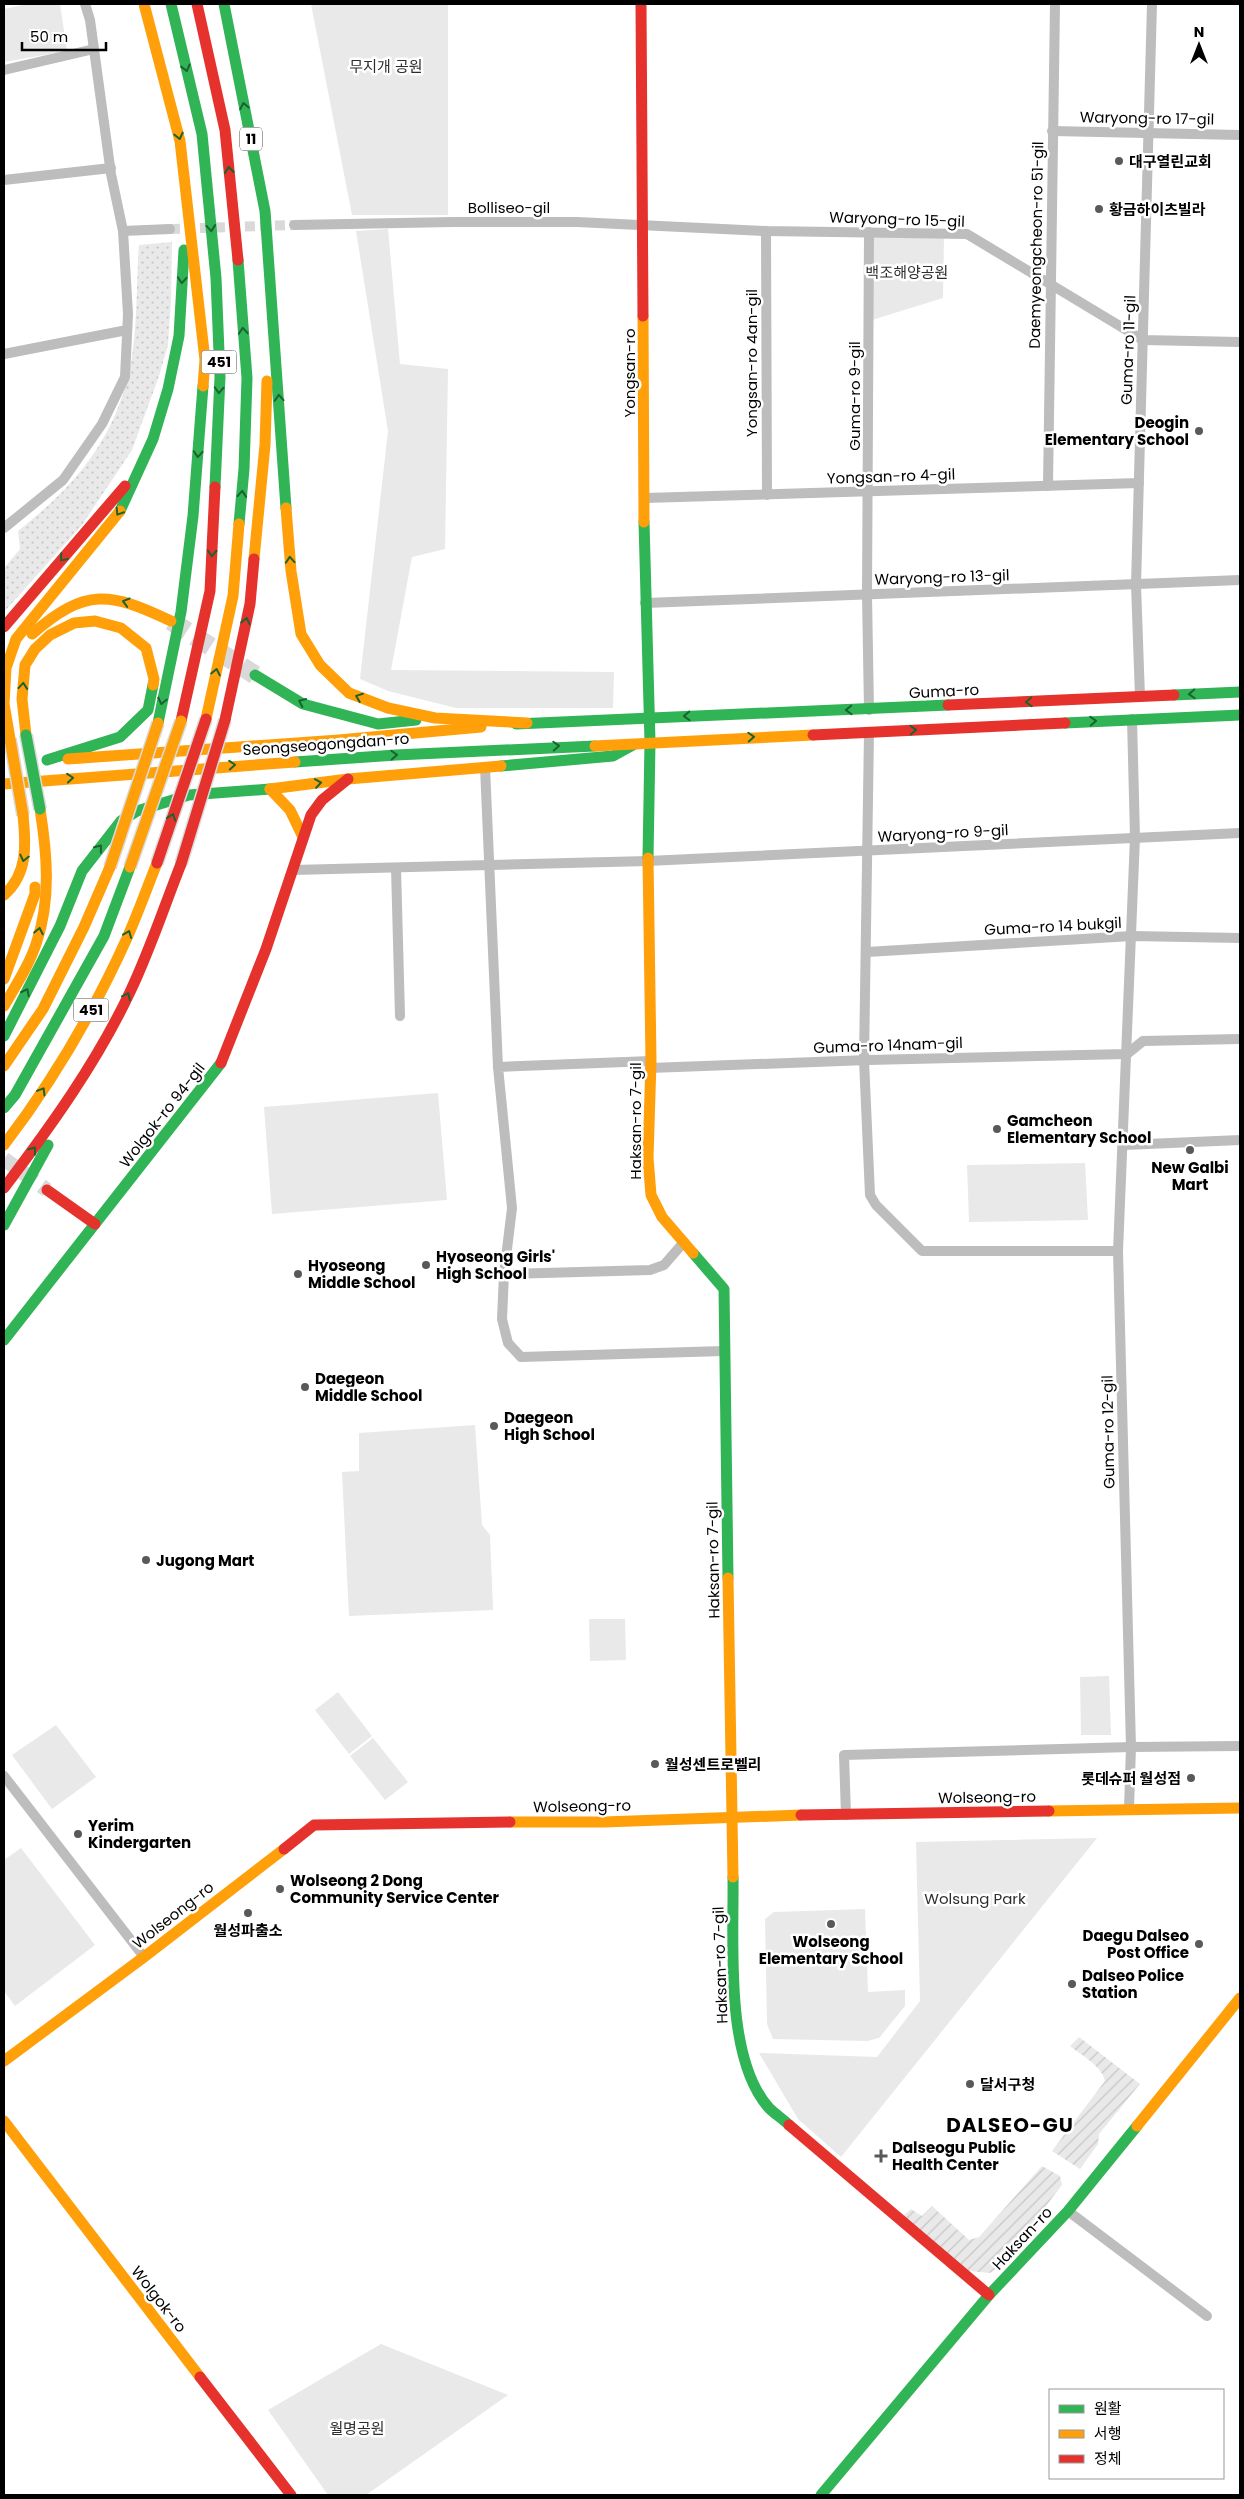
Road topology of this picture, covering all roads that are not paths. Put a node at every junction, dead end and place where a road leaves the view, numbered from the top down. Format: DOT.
graph roads {
  1 [pos="85,4"];
  2 [pos="144,4"];
  3 [pos="170,4"];
  4 [pos="197,4"];
  5 [pos="224,4"];
  6 [pos="641,4"];
  7 [pos="1055,4"];
  8 [pos="1152,4"];
  9 [pos="94,49"];
  10 [pos="4,70"];
  11 [pos="1052,131"];
  12 [pos="1149,133"];
  13 [pos="1240,135"];
  14 [pos="111,168"];
  15 [pos="4,180"];
  16 [pos="187,197"];
  17 [pos="294,225"];
  18 [pos="644,225"];
  19 [pos="170,229"];
  20 [pos="123,231"];
  21 [pos="766,231"];
  22 [pos="869,232"];
  23 [pos="270,275"];
  24 [pos="1050,285"];
  25 [pos="127,330"];
  26 [pos="1143,340"];
  27 [pos="1240,342"];
  28 [pos="4,354"];
  29 [pos="140,468"];
  30 [pos="1139,483"];
  31 [pos="1048,486"];
  32 [pos="868,492"];
  33 [pos="767,495"];
  34 [pos="645,498"];
  35 [pos="4,528"];
  36 [pos="1240,580"];
  37 [pos="1136,585"];
  38 [pos="867,595"];
  39 [pos="645,603"];
  40 [pos="171,621"];
  41 [pos="4,627"];
  42 [pos="255,675"];
  43 [pos="1240,692"];
  44 [pos="1140,697"];
  45 [pos="869,710"];
  46 [pos="1240,715"];
  47 [pos="435,718"];
  48 [pos="650,718"];
  49 [pos="1132,719"];
  50 [pos="528,723"];
  51 [pos="869,732"];
  52 [pos="18,737"];
  53 [pos="638,742"];
  54 [pos="650,742"];
  55 [pos="48,760"];
  56 [pos="4,763"];
  57 [pos="485,767"];
  58 [pos="348,779"];
  59 [pos="4,784"];
  60 [pos="270,789"];
  61 [pos="31,812"];
  62 [pos="1240,834"];
  63 [pos="303,837"];
  64 [pos="1135,837"];
  65 [pos="868,852"];
  66 [pos="648,861"];
  67 [pos="490,866"];
  68 [pos="396,868"];
  69 [pos="293,870"];
  70 [pos="4,895"];
  71 [pos="1132,936"];
  72 [pos="1240,938"];
  73 [pos="867,952"];
  74 [pos="4,979"];
  75 [pos="4,1006"];
  76 [pos="400,1016"];
  77 [pos="116,1019"];
  78 [pos="4,1036"];
  79 [pos="1240,1039"];
  80 [pos="1127,1054"];
  81 [pos="864,1060"];
  82 [pos="650,1065"];
  83 [pos="4,1066"];
  84 [pos="498,1067"];
  85 [pos="4,1108"];
  86 [pos="1240,1140"];
  87 [pos="4,1145"];
  88 [pos="1124,1145"];
  89 [pos="4,1188"];
  90 [pos="47,1190"];
  91 [pos="95,1224"];
  92 [pos="4,1225"];
  93 [pos="684,1242"];
  94 [pos="1118,1251"];
  95 [pos="504,1274"];
  96 [pos="4,1340"];
  97 [pos="724,1351"];
  98 [pos="1240,1746"];
  99 [pos="1131,1747"];
  100 [pos="4,1776"];
  101 [pos="1240,1808"];
  102 [pos="1129,1809"];
  103 [pos="846,1815"];
  104 [pos="731,1816"];
  105 [pos="144,1957"];
  106 [pos="1240,1998"];
  107 [pos="4,2061"];
  108 [pos="4,2121"];
  109 [pos="1068,2211"];
  110 [pos="989,2295"];
  111 [pos="1206,2316"];
  112 [pos="291,2495"];
  113 [pos="821,2495"];
  1 -- 9 [label="street"];
  2 -- 16 [label="main road, one-way"];
  3 -- 85 [label="main road, 451, one-way, bridge"];
  87 -- 4 [label="main road, 451, one-way, bridge"];
  23 -- 5 [label="main road, 11, one-way"];
  6 -- 18 [label="main road, Yongsan-ro"];
  7 -- 11 [label="street, Daemyeongcheon-ro 51-gil"];
  8 -- 12 [label="street, Guma-ro 11-gil"];
  9 -- 10 [label="street"];
  9 -- 14 [label="street"];
  11 -- 12 [label="street, Waryong-ro 17-gil"];
  11 -- 24 [label="street, Daemyeongcheon-ro 51-gil"];
  12 -- 13 [label="street, Waryong-ro 17-gil"];
  12 -- 26 [label="street, Guma-ro 11-gil"];
  14 -- 15 [label="street"];
  14 -- 20 [label="street"];
  16 -- 29 [label="main road, one-way"];
  16 -- 83 [label="main road, one-way, bridge"];
  17 -- 18 [label="street, Bolliseo-gil"];
  18 -- 21 [label="street, Waryong-ro 15-gil"];
  18 -- 34 [label="main road, Yongsan-ro"];
  19 -- 20 [label="street"];
  20 -- 25 [label="street"];
  21 -- 22 [label="street, Waryong-ro 15-gil"];
  21 -- 33 [label="street, Yongsan-ro 4an-gil"];
  22 -- 24 [label="street, Waryong-ro 15-gil"];
  22 -- 32 [label="street, Guma-ro 9-gil"];
  47 -- 23 [label="main road, one-way"];
  77 -- 23 [label="main road, one-way, bridge"];
  24 -- 26 [label="street, Waryong-ro 15-gil"];
  24 -- 31 [label="street, Daemyeongcheon-ro 51-gil"];
  25 -- 28 [label="street"];
  25 -- 35 [label="street"];
  26 -- 27 [label="street, Waryong-ro 15-gil"];
  26 -- 30 [label="street, Guma-ro 11-gil"];
  29 -- 41 [label="main road, one-way"];
  29 -- 52 [label="main road, one-way"];
  30 -- 31 [label="street, Yongsan-ro 4-gil"];
  30 -- 37 [label="street, Guma-ro 11-gil"];
  31 -- 32 [label="street, Yongsan-ro 4-gil"];
  32 -- 33 [label="street, Yongsan-ro 4-gil"];
  32 -- 38 [label="street, Guma-ro 9-gil"];
  33 -- 34 [label="street, Yongsan-ro 4-gil"];
  34 -- 39 [label="main road, Yongsan-ro"];
  36 -- 37 [label="street, Waryong-ro 13-gil"];
  37 -- 38 [label="street, Waryong-ro 13-gil"];
  37 -- 44 [label="street, Guma-ro 11-gil"];
  38 -- 39 [label="street, Waryong-ro 13-gil"];
  38 -- 45 [label="street, Guma-ro 9-gil"];
  39 -- 48 [label="main road, Yongsan-ro"];
  40 -- 52 [label="main road, one-way"];
  47 -- 42 [label="main road, one-way"];
  43 -- 44 [label="main road, Guma-ro, one-way"];
  44 -- 45 [label="main road, Guma-ro, one-way"];
  45 -- 48 [label="main road, Guma-ro, one-way"];
  46 -- 49 [label="main road"];
  47 -- 50 [label="main road"];
  48 -- 50 [label="main road, Seongseogongdan-ro"];
  48 -- 54 [label="main road, Yongsan-ro"];
  51 -- 49 [label="main road, one-way"];
  49 -- 64 [label="street, Guma-ro 12-gil"];
  50 -- 55 [label="main road, Seongseogongdan-ro"];
  54 -- 51 [label="main road, one-way"];
  51 -- 65 [label="street"];
  52 -- 55 [label="main road, one-way"];
  52 -- 61 [label="main road"];
  53 -- 54 [label="main road, Seongseogongdan-ro"];
  53 -- 57 [label="main road"];
  59 -- 53 [label="main road, Seongseogongdan-ro, one-way"];
  54 -- 66 [label="main road, Haksan-ro 7-gil"];
  55 -- 56 [label="main road, Seongseogongdan-ro"];
  57 -- 58 [label="main road"];
  57 -- 67 [label="street"];
  60 -- 58 [label="main road, one-way"];
  58 -- 63 [label="main road, Wolgok-ro 94-gil"];
  60 -- 63 [label="main road"];
  78 -- 60 [label="main road, one-way"];
  61 -- 70 [label="main road, one-way"];
  61 -- 74 [label="main road"];
  75 -- 61 [label="main road, one-way"];
  62 -- 64 [label="street, Waryong-ro 9-gil"];
  63 -- 69 [label="main road, Wolgok-ro 94-gil"];
  64 -- 65 [label="street, Waryong-ro 9-gil"];
  64 -- 71 [label="street, Guma-ro 12-gil"];
  65 -- 66 [label="street, Waryong-ro 9-gil"];
  65 -- 73 [label="street"];
  66 -- 67 [label="street, Waryong-ro 9-gil"];
  66 -- 82 [label="main road, Haksan-ro 7-gil"];
  67 -- 68 [label="street, Waryong-ro 9-gil"];
  67 -- 84 [label="street"];
  68 -- 69 [label="street, Waryong-ro 9-gil"];
  68 -- 76 [label="street"];
  69 -- 91 [label="main road, Wolgok-ro 94-gil"];
  71 -- 72 [label="street, Guma-ro 14 bukgil"];
  71 -- 73 [label="street, Guma-ro 14 bukgil"];
  71 -- 80 [label="street, Guma-ro 12-gil"];
  73 -- 81 [label="street"];
  89 -- 77 [label="main road, one-way"];
  77 -- 92 [label="main road"];
  79 -- 80 [label="street"];
  80 -- 81 [label="street, Guma-ro 14nam-gil"];
  80 -- 88 [label="street, Guma-ro 12-gil"];
  81 -- 82 [label="street, Guma-ro 14nam-gil"];
  81 -- 94 [label="street"];
  82 -- 84 [label="street, Guma-ro 14nam-gil"];
  82 -- 93 [label="main road, Haksan-ro 7-gil"];
  84 -- 95 [label="street"];
  86 -- 88 [label="street"];
  88 -- 94 [label="street, Guma-ro 12-gil"];
  90 -- 91 [label="main road"];
  91 -- 96 [label="main road, Wolgok-ro 94-gil"];
  93 -- 95 [label="street"];
  93 -- 97 [label="main road, Haksan-ro 7-gil"];
  94 -- 99 [label="street, Guma-ro 12-gil"];
  95 -- 97 [label="street"];
  97 -- 104 [label="main road, Haksan-ro 7-gil"];
  98 -- 99 [label="street"];
  99 -- 102 [label="street, Guma-ro 12-gil"];
  99 -- 103 [label="street"];
  100 -- 105 [label="street"];
  101 -- 102 [label="main road, Wolseong-ro"];
  102 -- 103 [label="main road, Wolseong-ro"];
  103 -- 104 [label="main road, Wolseong-ro"];
  104 -- 105 [label="main road, Wolseong-ro"];
  104 -- 110 [label="main road, Haksan-ro 7-gil"];
  105 -- 107 [label="main road, Wolseong-ro"];
  106 -- 109 [label="main road, Haksan-ro"];
  108 -- 112 [label="main road, Wolgok-ro"];
  109 -- 110 [label="main road, Haksan-ro"];
  109 -- 111 [label="street"];
  110 -- 113 [label="main road, Haksan-ro"];
}
